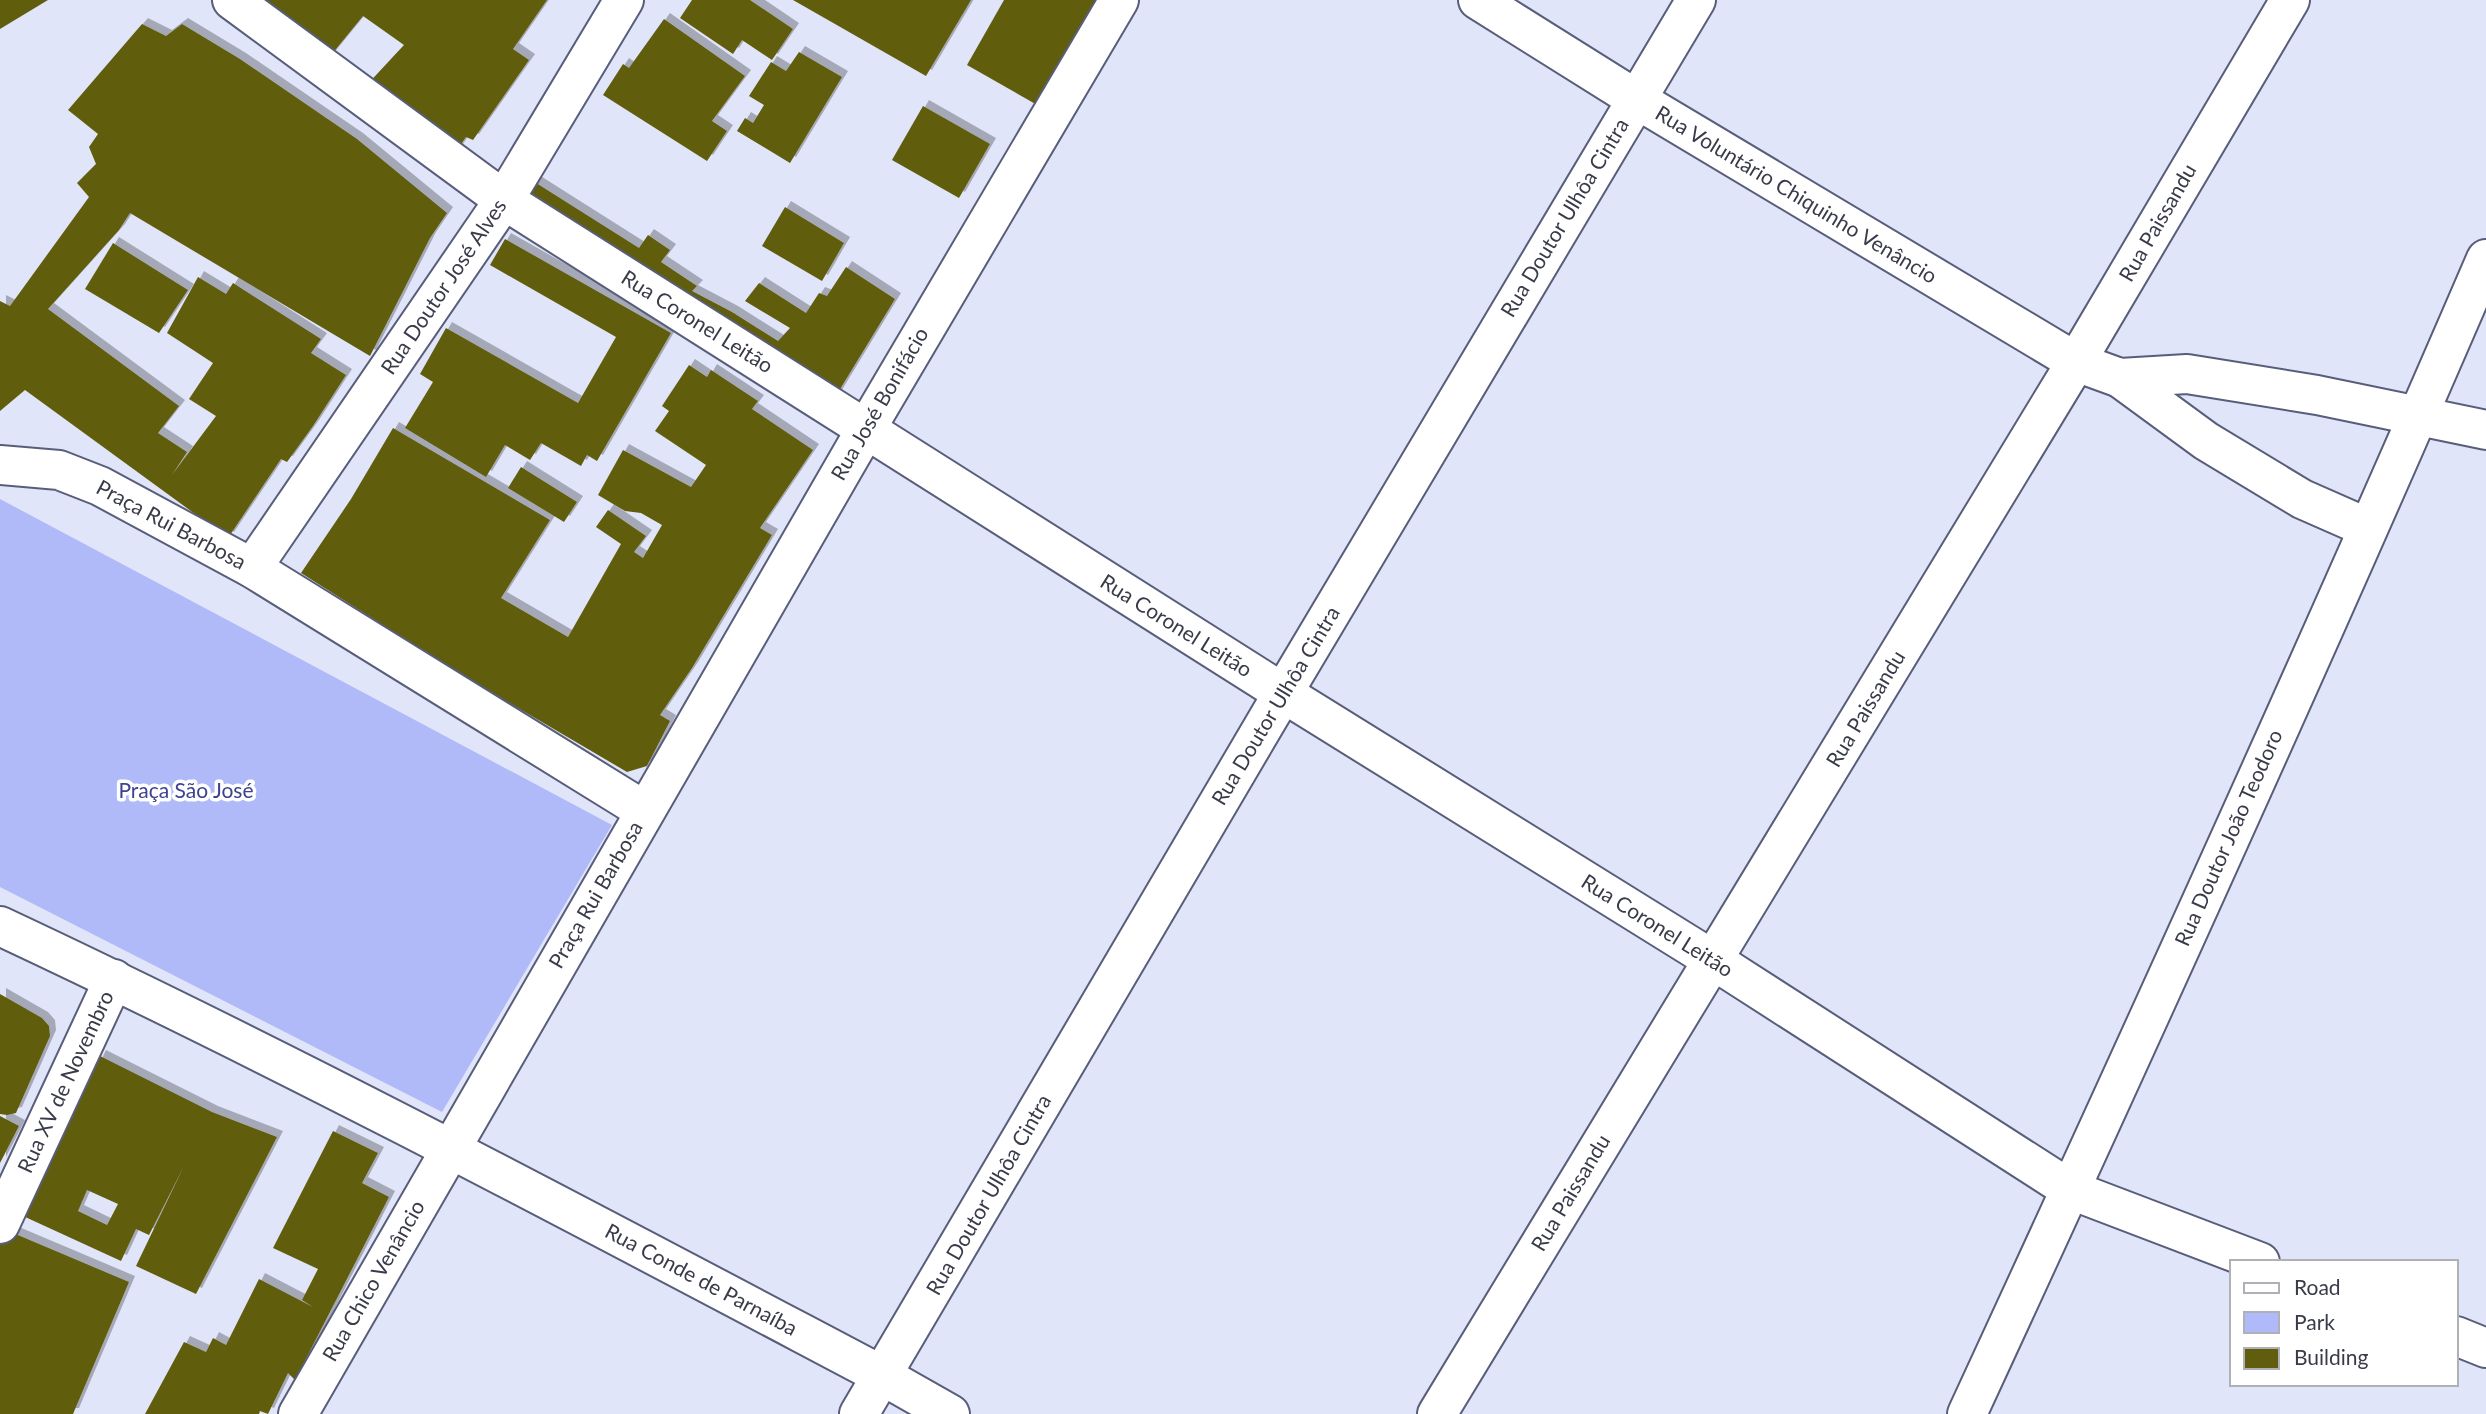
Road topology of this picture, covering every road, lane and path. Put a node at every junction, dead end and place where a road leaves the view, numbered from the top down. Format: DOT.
graph roads {
  1 [pos="232,0"];
  2 [pos="624,0"];
  3 [pos="1119,0"];
  4 [pos="1478,0"];
  5 [pos="1696,0"];
  6 [pos="2290,0"];
  7 [pos="1636,99"];
  8 [pos="504,200"];
  9 [pos="2486,259"];
  10 [pos="2076,362"];
  11 [pos="2120,378"];
  12 [pos="2419,416"];
  13 [pos="866,429"];
  14 [pos="2486,430"];
  15 [pos="0,465"];
  16 [pos="2368,528"];
  17 [pos="252,568"];
  18 [pos="1283,693"];
  19 [pos="645,811"];
  20 [pos="0,926"];
  21 [pos="1713,960"];
  22 [pos="114,979"];
  23 [pos="450,1148"];
  24 [pos="2071,1190"];
  25 [pos="0,1223"];
  26 [pos="2254,1260"];
  27 [pos="2458,1337"];
  28 [pos="2486,1348"];
  29 [pos="883,1376"];
  30 [pos="298,1414"];
  31 [pos="859,1414"];
  32 [pos="950,1414"];
  33 [pos="1437,1414"];
  34 [pos="1968,1414"];
  1 -- 8 [label="street, Rua Coronel Leitão"];
  2 -- 8 [label="street, Rua Doutor José Alves"];
  3 -- 13 [label="street, Rua José Bonifácio"];
  4 -- 7 [label="street, Rua Voluntário Chiquinho Venâncio"];
  5 -- 7 [label="street, Rua Doutor Ulhôa Cintra"];
  6 -- 10 [label="street, Rua Paissandu"];
  7 -- 10 [label="street, Rua Voluntário Chiquinho Venâncio"];
  7 -- 18 [label="street, Rua Doutor Ulhôa Cintra"];
  8 -- 13 [label="street, Rua Coronel Leitão"];
  8 -- 17 [label="street, Rua Doutor José Alves"];
  9 -- 12 [label="street, Rua Doutor João Teodoro"];
  10 -- 11 [label="street, Rua Voluntário Chiquinho Venâncio"];
  10 -- 21 [label="street, Rua Paissandu"];
  11 -- 12 [label="street, Rua Voluntário Chiquinho Venâncio"];
  11 -- 16 [label="street, Rua Voluntário Chiquinho Venâncio"];
  12 -- 14 [label="street, Rua Voluntário Chiquinho Venâncio"];
  12 -- 16 [label="street, Rua Doutor João Teodoro"];
  13 -- 18 [label="street, Rua Coronel Leitão"];
  13 -- 19 [label="street, Rua José Bonifácio"];
  15 -- 17 [label="street, Praça Rui Barbosa"];
  16 -- 24 [label="street, Rua Doutor João Teodoro"];
  17 -- 19 [label="street, Praça Rui Barbosa"];
  18 -- 21 [label="street, Rua Coronel Leitão"];
  18 -- 29 [label="street, Rua Doutor Ulhôa Cintra"];
  19 -- 23 [label="street, Praça Rui Barbosa"];
  20 -- 22 [label="street"];
  21 -- 24 [label="street, Rua Coronel Leitão"];
  21 -- 33 [label="street, Rua Paissandu"];
  22 -- 23 [label="street"];
  22 -- 25 [label="street, Rua XV de Novembro"];
  23 -- 29 [label="street, Rua Conde de Parnaíba"];
  23 -- 30 [label="street, Rua Chico Venâncio"];
  24 -- 26 [label="street, Rua Coronel Leitão"];
  24 -- 34 [label="street, Rua Doutor João Teodoro"];
  27 -- 28 [label="street"];
  29 -- 31 [label="street, Rua Doutor Ulhôa Cintra"];
  29 -- 32 [label="street, Rua Conde de Parnaíba"];
}
